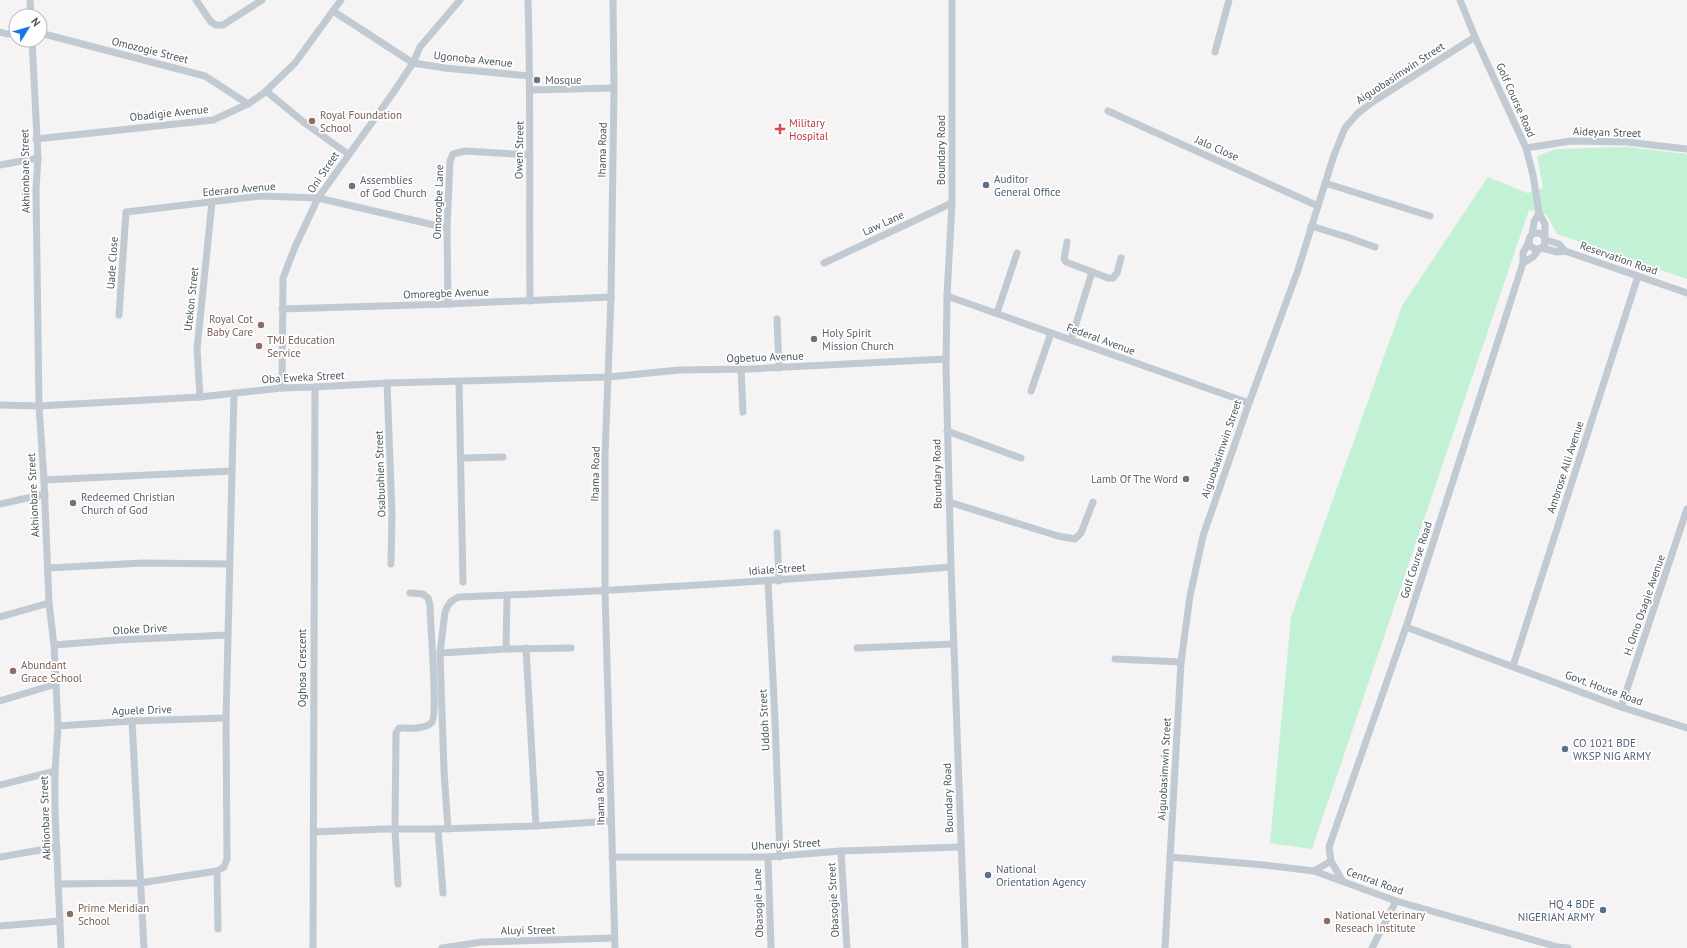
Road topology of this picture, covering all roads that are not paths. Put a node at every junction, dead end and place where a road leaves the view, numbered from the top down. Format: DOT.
graph roads {
  1 [pos="196,0"];
  2 [pos="262,0"];
  3 [pos="341,0"];
  4 [pos="460,0"];
  5 [pos="528,0"];
  6 [pos="613,0"];
  7 [pos="952,0"];
  8 [pos="1229,0"];
  9 [pos="1460,0"];
  10 [pos="333,11"];
  11 [pos="48,35"];
  12 [pos="1475,37"];
  13 [pos="32,48"];
  14 [pos="1215,52"];
  15 [pos="413,63"];
  16 [pos="530,76"];
  17 [pos="614,88"];
  18 [pos="530,90"];
  19 [pos="266,91"];
  20 [pos="248,104"];
  21 [pos="1108,111"];
  22 [pos="36,139"];
  23 [pos="1526,148"];
  24 [pos="1687,149"];
  25 [pos="348,154"];
  26 [pos="529,155"];
  27 [pos="38,158"];
  28 [pos="0,165"];
  29 [pos="1325,183"];
  30 [pos="318,198"];
  31 [pos="212,202"];
  32 [pos="952,203"];
  33 [pos="1318,206"];
  34 [pos="126,212"];
  35 [pos="1539,213"];
  36 [pos="1430,216"];
  37 [pos="1311,226"];
  38 [pos="447,228"];
  39 [pos="1530,238"];
  40 [pos="1545,239"];
  41 [pos="1067,242"];
  42 [pos="1375,247"];
  43 [pos="1540,249"];
  44 [pos="1565,251"];
  45 [pos="1017,253"];
  46 [pos="1121,258"];
  47 [pos="824,263"];
  48 [pos="1523,263"];
  49 [pos="1092,272"];
  50 [pos="1638,276"];
  51 [pos="1687,293"];
  52 [pos="947,296"];
  53 [pos="611,297"];
  54 [pos="530,301"];
  55 [pos="448,304"];
  56 [pos="282,309"];
  57 [pos="997,313"];
  58 [pos="119,315"];
  59 [pos="777,319"];
  60 [pos="1051,333"];
  61 [pos="1071,340"];
  62 [pos="946,359"];
  63 [pos="779,368"];
  64 [pos="741,369"];
  65 [pos="609,377"];
  66 [pos="459,381"];
  67 [pos="387,383"];
  68 [pos="315,387"];
  69 [pos="282,388"];
  70 [pos="1031,391"];
  71 [pos="234,393"];
  72 [pos="200,397"];
  73 [pos="1249,403"];
  74 [pos="0,406"];
  75 [pos="39,406"];
  76 [pos="743,412"];
  77 [pos="947,431"];
  78 [pos="503,457"];
  79 [pos="460,458"];
  80 [pos="1021,458"];
  81 [pos="232,471"];
  82 [pos="44,480"];
  83 [pos="45,494"];
  84 [pos="949,502"];
  85 [pos="1093,502"];
  86 [pos="0,504"];
  87 [pos="1687,510"];
  88 [pos="777,533"];
  89 [pos="229,564"];
  90 [pos="391,564"];
  91 [pos="951,567"];
  92 [pos="48,568"];
  93 [pos="779,580"];
  94 [pos="768,581"];
  95 [pos="463,582"];
  96 [pos="605,591"];
  97 [pos="410,593"];
  98 [pos="507,595"];
  99 [pos="49,603"];
  100 [pos="0,617"];
  101 [pos="1406,626"];
  102 [pos="228,635"];
  103 [pos="953,644"];
  104 [pos="54,645"];
  105 [pos="526,648"];
  106 [pos="571,648"];
  107 [pos="857,648"];
  108 [pos="506,649"];
  109 [pos="440,653"];
  110 [pos="1115,658"];
  111 [pos="1181,662"];
  112 [pos="1513,666"];
  113 [pos="56,684"];
  114 [pos="0,700"];
  115 [pos="1621,706"];
  116 [pos="226,718"];
  117 [pos="132,721"];
  118 [pos="58,726"];
  119 [pos="1687,728"];
  120 [pos="55,771"];
  121 [pos="0,785"];
  122 [pos="611,821"];
  123 [pos="536,826"];
  124 [pos="395,829"];
  125 [pos="438,829"];
  126 [pos="448,829"];
  127 [pos="313,832"];
  128 [pos="56,847"];
  129 [pos="960,847"];
  130 [pos="841,851"];
  131 [pos="0,857"];
  132 [pos="612,857"];
  133 [pos="768,857"];
  134 [pos="780,857"];
  135 [pos="1170,857"];
  136 [pos="1331,861"];
  137 [pos="217,871"];
  138 [pos="1314,871"];
  139 [pos="1342,880"];
  140 [pos="140,883"];
  141 [pos="59,884"];
  142 [pos="398,884"];
  143 [pos="443,893"];
  144 [pos="1396,901"];
  145 [pos="60,921"];
  146 [pos="0,926"];
  147 [pos="218,929"];
  148 [pos="614,938"];
  149 [pos="465,946"];
  150 [pos="1558,947"];
  151 [pos="61,948"];
  152 [pos="144,948"];
  153 [pos="313,948"];
  154 [pos="442,948"];
  155 [pos="615,948"];
  156 [pos="771,948"];
  157 [pos="847,948"];
  158 [pos="965,948"];
  159 [pos="1165,948"];
  160 [pos="1372,948"];
  161 [pos="1568,948"];
  1 -- 2 [label="street"];
  3 -- 10 [label="street, Obadigie Avenue"];
  4 -- 15 [label="street, Oni Street"];
  5 -- 16 [label="street, Owen Street"];
  6 -- 17 [label="street, Ihama Road"];
  7 -- 32 [label="street, Boundary Road"];
  8 -- 14 [label="street"];
  9 -- 12 [label="street, Golf Course Road"];
  10 -- 15 [label="street"];
  10 -- 19 [label="street, Obadigie Avenue"];
  11 -- 20 [label="street, Omozogie Street"];
  12 -- 23 [label="street, Golf Course Road"];
  12 -- 29 [label="street, Aiguobasimwin Street"];
  13 -- 22 [label="street, Akhionbare Street"];
  15 -- 16 [label="street, Ugonoba Avenue"];
  15 -- 25 [label="street, Oni Street"];
  16 -- 18 [label="street, Owen Street"];
  17 -- 18 [label="street"];
  17 -- 53 [label="street, Ihama Road"];
  18 -- 26 [label="street, Owen Street"];
  19 -- 20 [label="street, Obadigie Avenue"];
  19 -- 25 [label="street"];
  20 -- 22 [label="street, Obadigie Avenue"];
  21 -- 33 [label="street, Jalo Close"];
  22 -- 27 [label="street, Akhionbare Street"];
  23 -- 24 [label="street, Aideyan Street"];
  23 -- 35 [label="street, Golf Course Road"];
  25 -- 30 [label="street, Oni Street"];
  26 -- 38 [label="street, Omorogbe Lane"];
  26 -- 54 [label="street, Owen Street"];
  27 -- 28 [label="street"];
  27 -- 75 [label="street, Akhionbare Street"];
  29 -- 33 [label="street, Aiguobasimwin Street"];
  29 -- 36 [label="street"];
  30 -- 31 [label="street, Ederaro Avenue"];
  30 -- 38 [label="street, Ederaro Avenue"];
  30 -- 56 [label="street, Oni Street"];
  31 -- 34 [label="street, Ederaro Avenue"];
  31 -- 72 [label="street, Utekon Street"];
  32 -- 47 [label="street, Law Lane"];
  32 -- 52 [label="street, Boundary Road"];
  33 -- 37 [label="street, Aiguobasimwin Street"];
  34 -- 58 [label="street, Uade Close"];
  35 -- 39 [label="street, Golf Course Road"];
  35 -- 40 [label="street"];
  37 -- 42 [label="street"];
  37 -- 73 [label="street, Aiguobasimwin Street"];
  38 -- 55 [label="street, Omorogbe Lane"];
  39 -- 40 [label="street, Reservation Road"];
  39 -- 43 [label="street"];
  39 -- 48 [label="street, Golf Course Road"];
  40 -- 43 [label="street"];
  40 -- 44 [label="street, Reservation Road"];
  41 -- 49 [label="street"];
  43 -- 44 [label="street"];
  43 -- 48 [label="street"];
  44 -- 50 [label="street, Reservation Road"];
  45 -- 57 [label="street"];
  46 -- 49 [label="street"];
  48 -- 101 [label="street, Golf Course Road"];
  49 -- 61 [label="street"];
  50 -- 51 [label="street, Reservation Road"];
  50 -- 112 [label="street, Ambrose Alli Avenue"];
  52 -- 57 [label="street, Federal Avenue"];
  52 -- 62 [label="street, Boundary Road"];
  53 -- 54 [label="street, Omoregbe Avenue"];
  53 -- 65 [label="street, Ihama Road"];
  54 -- 55 [label="street, Omoregbe Avenue"];
  55 -- 56 [label="street, Omoregbe Avenue"];
  56 -- 69 [label="street, Oni Street"];
  57 -- 60 [label="street, Federal Avenue"];
  59 -- 63 [label="street"];
  60 -- 61 [label="street, Federal Avenue"];
  60 -- 70 [label="street"];
  61 -- 73 [label="street, Federal Avenue"];
  62 -- 63 [label="street, Ogbetuo Avenue"];
  62 -- 77 [label="street, Boundary Road"];
  63 -- 64 [label="street, Ogbetuo Avenue"];
  64 -- 65 [label="street, Ogbetuo Avenue"];
  64 -- 76 [label="street"];
  65 -- 66 [label="street, Oba Eweka Street"];
  65 -- 96 [label="street, Ihama Road"];
  66 -- 67 [label="street, Oba Eweka Street"];
  66 -- 79 [label="street"];
  67 -- 68 [label="street, Oba Eweka Street"];
  67 -- 90 [label="street, Osabuohien Street"];
  68 -- 69 [label="street, Oba Eweka Street"];
  68 -- 127 [label="street, Oghosa Crescent"];
  69 -- 71 [label="street, Oba Eweka Street"];
  71 -- 72 [label="street, Oba Eweka Street"];
  71 -- 81 [label="street"];
  72 -- 75 [label="street, Oba Eweka Street"];
  73 -- 111 [label="street, Aiguobasimwin Street"];
  74 -- 75 [label="street, Oba Eweka Street"];
  75 -- 82 [label="street, Akhionbare Street"];
  77 -- 80 [label="street"];
  77 -- 84 [label="street, Boundary Road"];
  78 -- 79 [label="street"];
  79 -- 95 [label="street"];
  81 -- 82 [label="street"];
  81 -- 89 [label="street"];
  82 -- 83 [label="street, Akhionbare Street"];
  83 -- 86 [label="street"];
  83 -- 92 [label="street, Akhionbare Street"];
  84 -- 85 [label="street"];
  84 -- 91 [label="street, Boundary Road"];
  87 -- 115 [label="street, H. Omo Osagie Avenue"];
  88 -- 93 [label="street"];
  89 -- 92 [label="street"];
  89 -- 102 [label="street"];
  91 -- 93 [label="street, Idiale Street"];
  91 -- 103 [label="street, Boundary Road"];
  92 -- 99 [label="street, Akhionbare Street"];
  93 -- 94 [label="street, Idiale Street"];
  94 -- 96 [label="street, Idiale Street"];
  94 -- 134 [label="street, Uddoh Street"];
  96 -- 98 [label="street, Idiale Street"];
  96 -- 122 [label="street, Ihama Road"];
  97 -- 124 [label="street"];
  98 -- 108 [label="street"];
  98 -- 109 [label="street, Idiale Street"];
  99 -- 100 [label="street"];
  99 -- 104 [label="street, Akhionbare Street"];
  101 -- 112 [label="street, Govt. House Road"];
  101 -- 136 [label="street, Golf Course Road"];
  102 -- 104 [label="street, Oloke Drive"];
  102 -- 116 [label="street"];
  103 -- 107 [label="street"];
  103 -- 129 [label="street, Boundary Road"];
  104 -- 113 [label="street, Akhionbare Street"];
  105 -- 106 [label="street"];
  105 -- 108 [label="street"];
  105 -- 123 [label="street"];
  108 -- 109 [label="street"];
  109 -- 126 [label="street"];
  110 -- 111 [label="street"];
  111 -- 135 [label="street, Aiguobasimwin Street"];
  112 -- 115 [label="street, Govt. House Road"];
  113 -- 114 [label="street"];
  113 -- 118 [label="street, Akhionbare Street"];
  115 -- 119 [label="street, Govt. House Road"];
  116 -- 117 [label="street, Aguele Drive"];
  116 -- 137 [label="street"];
  117 -- 118 [label="street, Aguele Drive"];
  117 -- 140 [label="street"];
  118 -- 120 [label="street, Akhionbare Street"];
  120 -- 121 [label="street"];
  120 -- 128 [label="street, Akhionbare Street"];
  122 -- 123 [label="street"];
  122 -- 132 [label="street, Ihama Road"];
  123 -- 126 [label="street"];
  124 -- 125 [label="street"];
  124 -- 127 [label="street"];
  124 -- 142 [label="street"];
  125 -- 126 [label="street"];
  125 -- 143 [label="street"];
  127 -- 153 [label="street, Oghosa Crescent"];
  128 -- 131 [label="street"];
  128 -- 141 [label="street, Akhionbare Street"];
  129 -- 130 [label="street, Uhenuyi Street"];
  129 -- 158 [label="street, Boundary Road"];
  130 -- 134 [label="street, Uhenuyi Street"];
  130 -- 157 [label="street, Obasogie Street"];
  132 -- 133 [label="street, Uhenuyi Street"];
  132 -- 148 [label="street, Ihama Road"];
  133 -- 134 [label="street, Uhenuyi Street"];
  133 -- 156 [label="street, Obasogie Lane"];
  135 -- 138 [label="street, Central Road"];
  135 -- 159 [label="street, Aiguobasimwin Street"];
  136 -- 138 [label="street"];
  136 -- 139 [label="street, Golf Course Road"];
  137 -- 140 [label="street"];
  137 -- 147 [label="street"];
  138 -- 139 [label="street, Central Road"];
  139 -- 144 [label="street, Central Road"];
  140 -- 141 [label="street"];
  140 -- 152 [label="street"];
  141 -- 145 [label="street, Akhionbare Street"];
  144 -- 150 [label="street, Central Road"];
  144 -- 160 [label="street"];
  145 -- 146 [label="street"];
  145 -- 151 [label="street, Akhionbare Street"];
  148 -- 149 [label="street, Aluyi Street"];
  148 -- 155 [label="street, Ihama Road"];
  149 -- 154 [label="street, Aluyi Street"];
  150 -- 161 [label="street, Central Road"];
}
